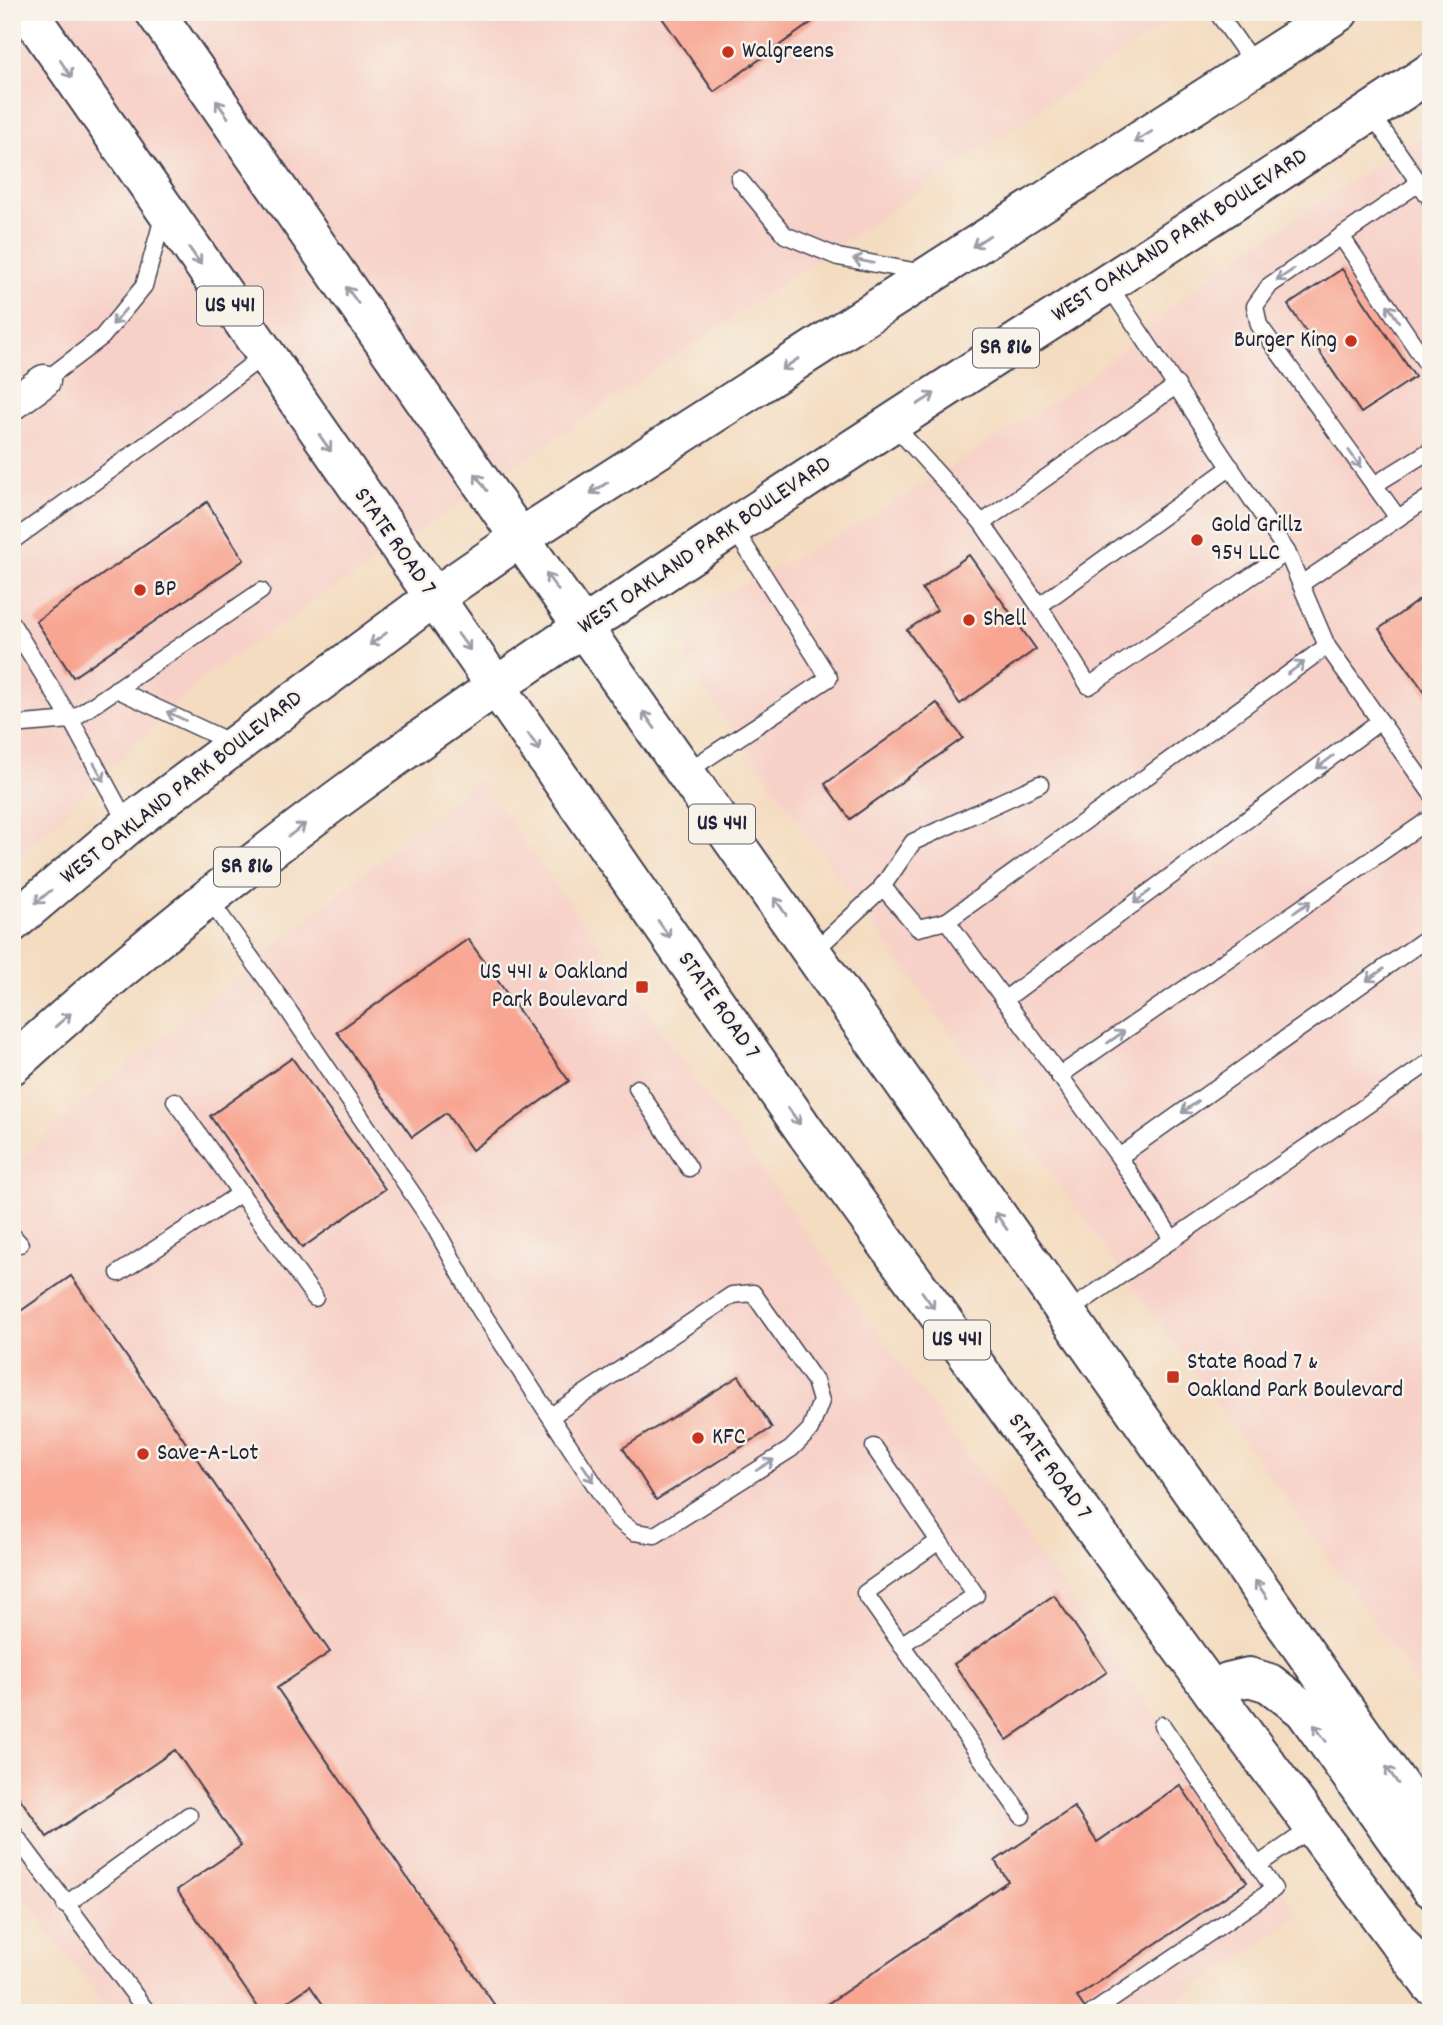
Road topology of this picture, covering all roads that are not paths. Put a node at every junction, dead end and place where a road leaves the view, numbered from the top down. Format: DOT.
graph roads {
  1 [pos="27,12"];
  2 [pos="155,12"];
  3 [pos="1217,12"];
  4 [pos="1339,12"];
  5 [pos="1255,66"];
  6 [pos="1431,72"];
  7 [pos="1370,112"];
  8 [pos="739,179"];
  9 [pos="1419,183"];
  10 [pos="1431,200"];
  11 [pos="164,212"];
  12 [pos="1341,236"];
  13 [pos="930,274"];
  14 [pos="1107,283"];
  15 [pos="264,355"];
  16 [pos="1431,370"];
  17 [pos="44,381"];
  18 [pos="1177,385"];
  19 [pos="12,404"];
  20 [pos="892,422"];
  21 [pos="1431,450"];
  22 [pos="1231,467"];
  23 [pos="1374,485"];
  24 [pos="1431,496"];
  25 [pos="1398,518"];
  26 [pos="982,523"];
  27 [pos="733,527"];
  28 [pos="520,538"];
  29 [pos="12,541"];
  30 [pos="1287,552"];
  31 [pos="1301,584"];
  32 [pos="261,591"];
  33 [pos="433,598"];
  34 [pos="1039,606"];
  35 [pos="12,624"];
  36 [pos="583,626"];
  37 [pos="1327,646"];
  38 [pos="495,686"];
  39 [pos="116,689"];
  40 [pos="71,720"];
  41 [pos="1380,721"];
  42 [pos="12,725"];
  43 [pos="235,744"];
  44 [pos="686,772"];
  45 [pos="1040,784"];
  46 [pos="1431,793"];
  47 [pos="1431,818"];
  48 [pos="128,825"];
  49 [pos="882,886"];
  50 [pos="208,897"];
  51 [pos="947,921"];
  52 [pos="12,923"];
  53 [pos="1431,935"];
  54 [pos="812,953"];
  55 [pos="1004,1000"];
  56 [pos="1431,1061"];
  57 [pos="12,1065"];
  58 [pos="1059,1076"];
  59 [pos="637,1088"];
  60 [pos="175,1101"];
  61 [pos="1119,1157"];
  62 [pos="689,1168"];
  63 [pos="241,1193"];
  64 [pos="1172,1239"];
  65 [pos="119,1273"];
  66 [pos="315,1297"];
  67 [pos="1066,1312"];
  68 [pos="551,1416"];
  69 [pos="874,1447"];
  70 [pos="939,1541"];
  71 [pos="901,1644"];
  72 [pos="1213,1692"];
  73 [pos="1162,1725"];
  74 [pos="189,1815"];
  75 [pos="1022,1816"];
  76 [pos="1313,1826"];
  77 [pos="12,1831"];
  78 [pos="1431,1831"];
  79 [pos="1258,1865"];
  80 [pos="1431,1888"];
  81 [pos="65,1905"];
  82 [pos="1431,1985"];
  83 [pos="148,2013"];
  84 [pos="1092,2013"];
  1 -- 11 [label="main road, STATE ROAD 7 / US 441, one-way"];
  28 -- 2 [label="main road, US 441, one-way"];
  3 -- 5 [label="lane"];
  4 -- 5 [label="main road, WEST OAKLAND PARK BOULEVARD"];
  5 -- 13 [label="main road, WEST OAKLAND PARK BOULEVARD, one-way"];
  6 -- 7 [label="main road, WEST OAKLAND PARK BOULEVARD / SR 816"];
  7 -- 9 [label="lane"];
  7 -- 14 [label="main road, WEST OAKLAND PARK BOULEVARD / SR 816"];
  13 -- 8 [label="lane, one-way"];
  9 -- 10 [label="lane"];
  9 -- 12 [label="lane"];
  11 -- 15 [label="main road, STATE ROAD 7 / US 441, one-way"];
  11 -- 17 [label="lane, one-way"];
  16 -- 12 [label="lane, one-way"];
  12 -- 23 [label="lane, one-way"];
  13 -- 28 [label="main road, WEST OAKLAND PARK BOULEVARD, one-way"];
  14 -- 18 [label="lane"];
  20 -- 14 [label="main road, WEST OAKLAND PARK BOULEVARD / SR 816, one-way"];
  15 -- 29 [label="lane"];
  15 -- 33 [label="main road, STATE ROAD 7 / US 441, one-way"];
  17 -- 19 [label="street"];
  18 -- 22 [label="lane"];
  18 -- 26 [label="lane"];
  20 -- 26 [label="lane"];
  20 -- 27 [label="main road, WEST OAKLAND PARK BOULEVARD / SR 816"];
  21 -- 23 [label="lane"];
  22 -- 30 [label="lane"];
  22 -- 34 [label="lane"];
  23 -- 25 [label="lane"];
  24 -- 25 [label="lane"];
  25 -- 31 [label="lane"];
  26 -- 34 [label="lane"];
  27 -- 36 [label="main road, WEST OAKLAND PARK BOULEVARD / SR 816"];
  27 -- 44 [label="lane"];
  28 -- 33 [label="main road, WEST OAKLAND PARK BOULEVARD"];
  36 -- 28 [label="main road, US 441, one-way"];
  30 -- 31 [label="lane"];
  30 -- 34 [label="lane"];
  31 -- 37 [label="lane"];
  32 -- 39 [label="lane"];
  33 -- 38 [label="main road, STATE ROAD 7 / US 441, one-way"];
  33 -- 43 [label="main road, WEST OAKLAND PARK BOULEVARD, one-way"];
  35 -- 40 [label="lane"];
  36 -- 38 [label="main road, WEST OAKLAND PARK BOULEVARD / SR 816"];
  44 -- 36 [label="main road, US 441, one-way"];
  37 -- 41 [label="lane"];
  51 -- 37 [label="lane, one-way"];
  50 -- 38 [label="main road, WEST OAKLAND PARK BOULEVARD / SR 816, one-way"];
  38 -- 72 [label="main road, STATE ROAD 7 / US 441, one-way"];
  39 -- 40 [label="lane"];
  43 -- 39 [label="lane, one-way"];
  40 -- 42 [label="lane"];
  40 -- 48 [label="lane, one-way"];
  41 -- 46 [label="lane"];
  41 -- 55 [label="lane, one-way"];
  43 -- 48 [label="main road, WEST OAKLAND PARK BOULEVARD"];
  54 -- 44 [label="main road, US 441, one-way"];
  45 -- 49 [label="lane"];
  58 -- 47 [label="lane, one-way"];
  48 -- 52 [label="main road, WEST OAKLAND PARK BOULEVARD, one-way"];
  49 -- 51 [label="lane"];
  49 -- 54 [label="lane"];
  57 -- 50 [label="main road, WEST OAKLAND PARK BOULEVARD / SR 816, one-way"];
  50 -- 68 [label="lane"];
  51 -- 55 [label="lane"];
  53 -- 61 [label="lane, one-way"];
  67 -- 54 [label="main road, US 441, one-way"];
  55 -- 58 [label="lane"];
  56 -- 64 [label="lane"];
  58 -- 61 [label="lane"];
  59 -- 62 [label="lane"];
  60 -- 63 [label="lane"];
  61 -- 64 [label="lane"];
  63 -- 65 [label="lane"];
  63 -- 66 [label="lane"];
  64 -- 67 [label="lane"];
  78 -- 67 [label="main road, US 441, one-way"];
  68 -- 68 [label="lane, one-way"];
  69 -- 70 [label="lane"];
  70 -- 71 [label="lane"];
  70 -- 71 [label="lane"];
  71 -- 75 [label="lane"];
  72 -- 76 [label="main road, STATE ROAD 7 / US 441"];
  80 -- 72 [label="main road, one-way"];
  73 -- 79 [label="lane"];
  74 -- 81 [label="lane"];
  76 -- 79 [label="lane"];
  76 -- 82 [label="main road, STATE ROAD 7 / US 441"];
  77 -- 81 [label="lane"];
  79 -- 84 [label="lane"];
  81 -- 83 [label="lane"];
}
